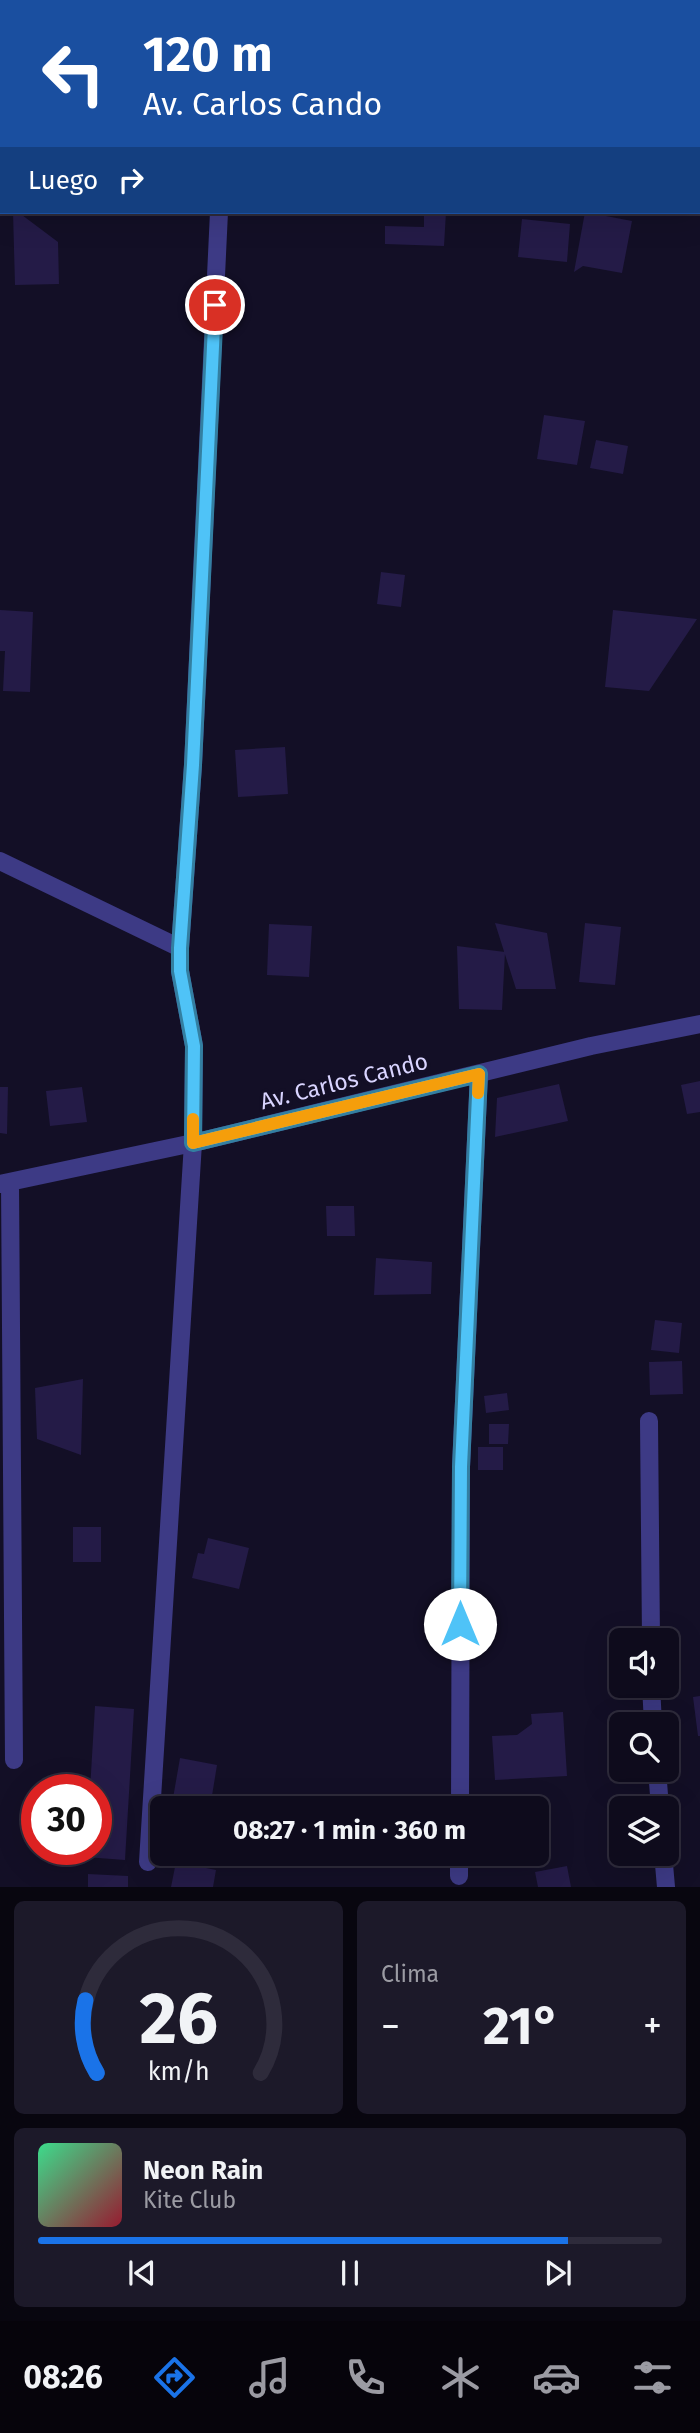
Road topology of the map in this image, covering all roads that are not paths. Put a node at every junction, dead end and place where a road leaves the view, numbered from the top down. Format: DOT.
graph roads {
  1 [pos="219,214"];
  2 [pos="0,861"];
  3 [pos="180,948"];
  4 [pos="700,1024"];
  5 [pos="479,1074"];
  6 [pos="193,1143"];
  7 [pos="5,1183"];
  8 [pos="649,1422"];
  9 [pos="651,1628"];
  10 [pos="14,1760"];
  11 [pos="460,1796"];
  12 [pos="148,1862"];
  13 [pos="459,1866"];
  14 [pos="664,1866"];
  15 [pos="459,1876"];
  16 [pos="666,1887"];
  1 -- 3 [label="street"];
  2 -- 3 [label="street"];
  3 -- 6 [label="street"];
  4 -- 5 [label="street, Av. Carlos Cando"];
  5 -- 6 [label="street, Av. Carlos Cando"];
  5 -- 11 [label="street"];
  6 -- 7 [label="street, Av. Carlos Cando"];
  6 -- 12 [label="street"];
  7 -- 10 [label="street"];
  8 -- 9 [label="street"];
  13 -- 15 [label="street"];
  14 -- 16 [label="street"];
}
